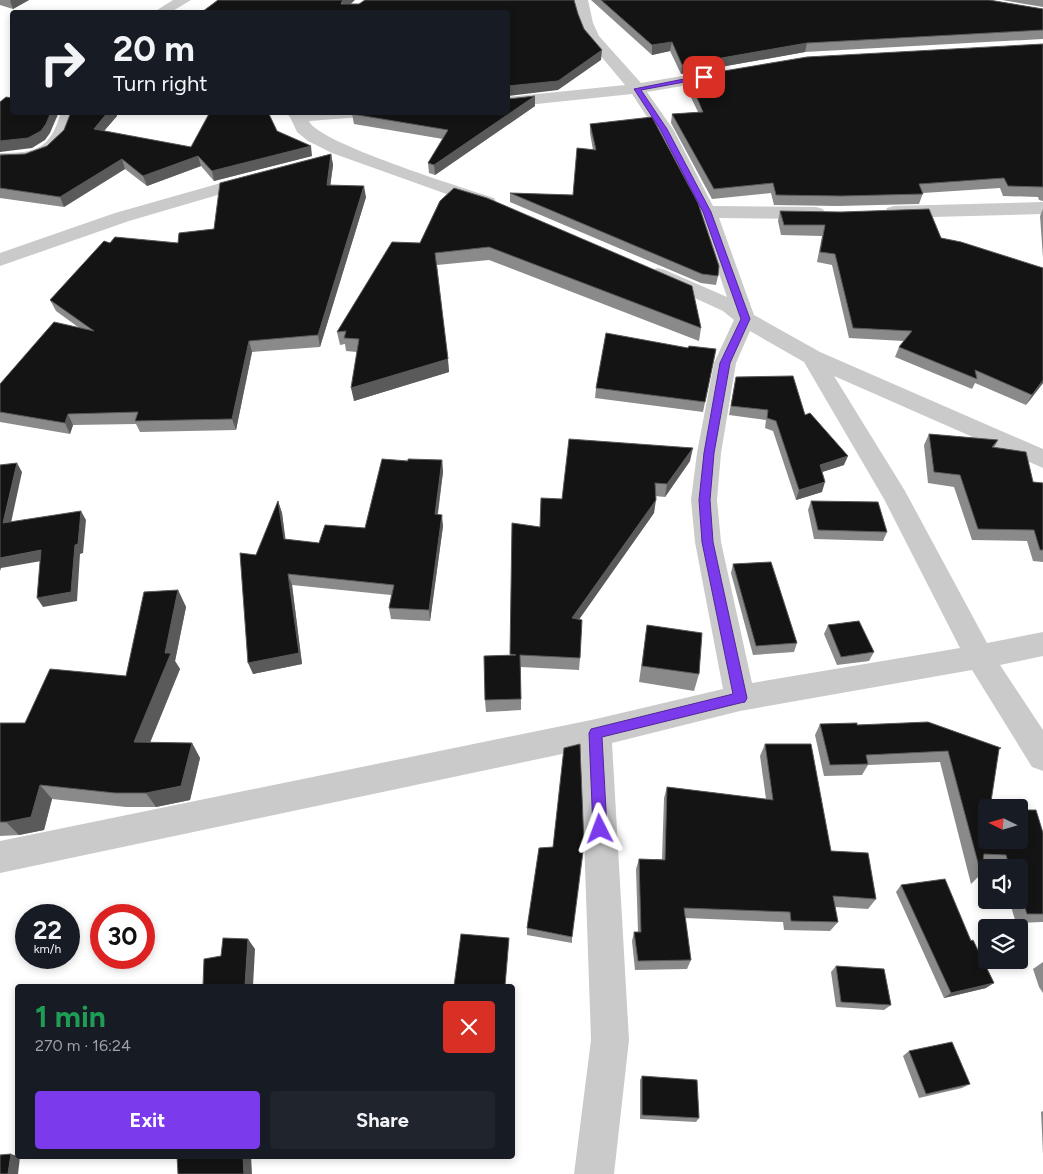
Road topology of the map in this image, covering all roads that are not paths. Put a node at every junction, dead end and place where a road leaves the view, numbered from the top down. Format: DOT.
graph roads {
  1 [pos="184,0"];
  2 [pos="581,0"];
  3 [pos="165,10"];
  4 [pos="738,72"];
  5 [pos="637,89"];
  6 [pos="510,102"];
  7 [pos="68,115"];
  8 [pos="296,115"];
  9 [pos="350,153"];
  10 [pos="0,158"];
  11 [pos="322,161"];
  12 [pos="275,173"];
  13 [pos="504,208"];
  14 [pos="1043,208"];
  15 [pos="707,212"];
  16 [pos="874,212"];
  17 [pos="838,214"];
  18 [pos="0,260"];
  19 [pos="641,267"];
  20 [pos="745,319"];
  21 [pos="812,357"];
  22 [pos="1043,459"];
  23 [pos="1043,644"];
  24 [pos="979,657"];
  25 [pos="740,698"];
  26 [pos="596,733"];
  27 [pos="1043,757"];
  28 [pos="0,857"];
  29 [pos="594,1174"];
  1 -- 3 [label="street"];
  2 -- 5 [label="street"];
  4 -- 5 [label="street"];
  5 -- 6 [label="street"];
  5 -- 15 [label="street"];
  7 -- 10 [label="street"];
  8 -- 9 [label="street"];
  9 -- 11 [label="street"];
  9 -- 13 [label="street"];
  12 -- 18 [label="street"];
  14 -- 16 [label="street"];
  15 -- 17 [label="street"];
  15 -- 20 [label="street"];
  19 -- 20 [label="street"];
  20 -- 21 [label="street"];
  20 -- 25 [label="street"];
  21 -- 22 [label="street"];
  21 -- 24 [label="street"];
  23 -- 24 [label="street"];
  24 -- 25 [label="street"];
  24 -- 27 [label="street"];
  25 -- 26 [label="street"];
  26 -- 28 [label="street"];
  26 -- 29 [label="street"];
}
